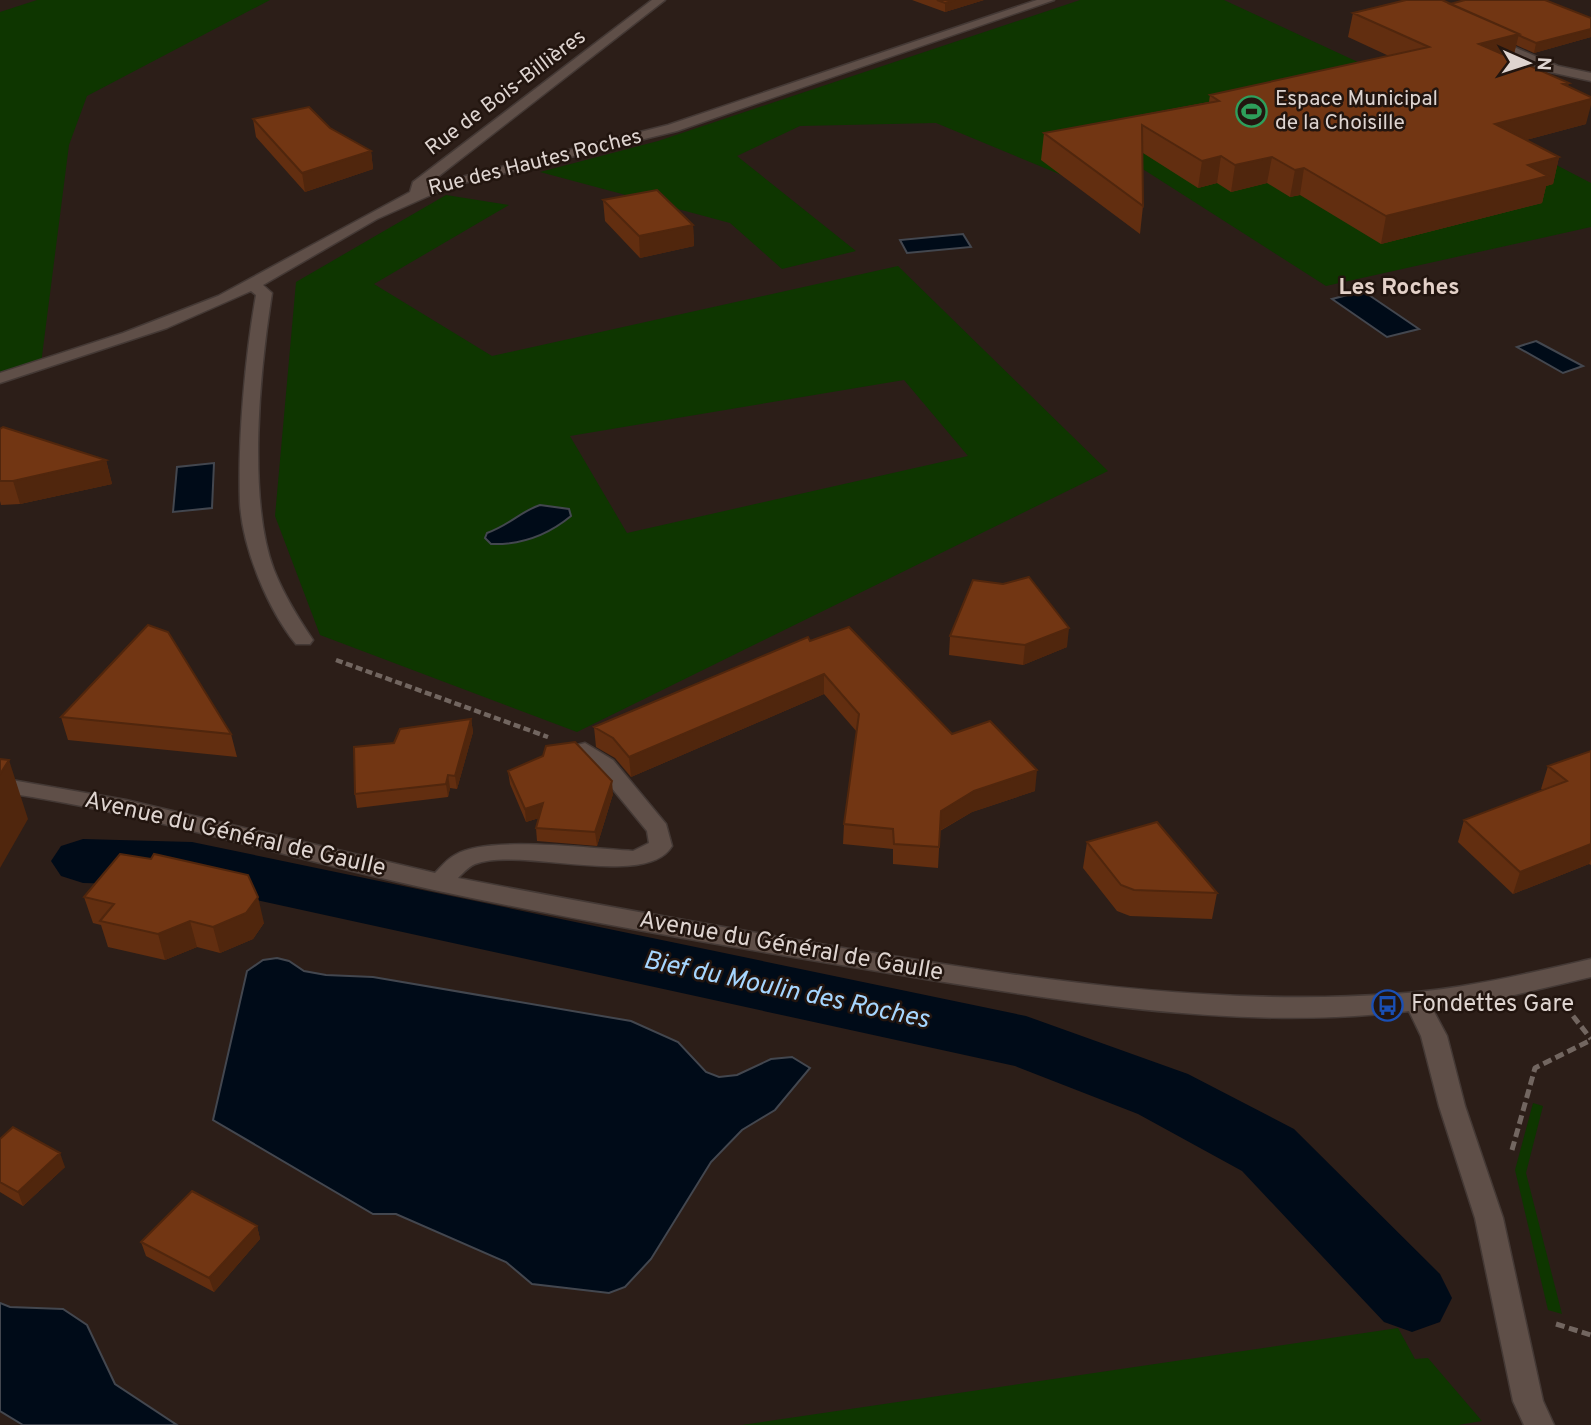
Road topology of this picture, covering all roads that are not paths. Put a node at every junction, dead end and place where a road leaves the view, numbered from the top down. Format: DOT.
graph roads {
  1 [pos="659,0"];
  2 [pos="1048,0"];
  3 [pos="1469,32"];
  4 [pos="1591,77"];
  5 [pos="415,194"];
  6 [pos="252,285"];
  7 [pos="0,378"];
  8 [pos="303,640"];
  9 [pos="585,750"];
  10 [pos="0,785"];
  11 [pos="438,883"];
  12 [pos="1591,968"];
  13 [pos="1416,1003"];
  14 [pos="1539,1425"];
  1 -- 5 [label="street, Rue de Bois-Billières"];
  2 -- 5 [label="street, Rue des Hautes Roches"];
  3 -- 4 [label="street"];
  5 -- 6 [label="street, Rue des Hautes Roches"];
  6 -- 7 [label="street, Rue des Hautes Roches"];
  6 -- 8 [label="street"];
  9 -- 11 [label="street"];
  10 -- 11 [label="street, Avenue du Général de Gaulle"];
  11 -- 13 [label="street, Avenue du Général de Gaulle"];
  12 -- 13 [label="street, Avenue du Général de Gaulle"];
  13 -- 14 [label="street"];
}
